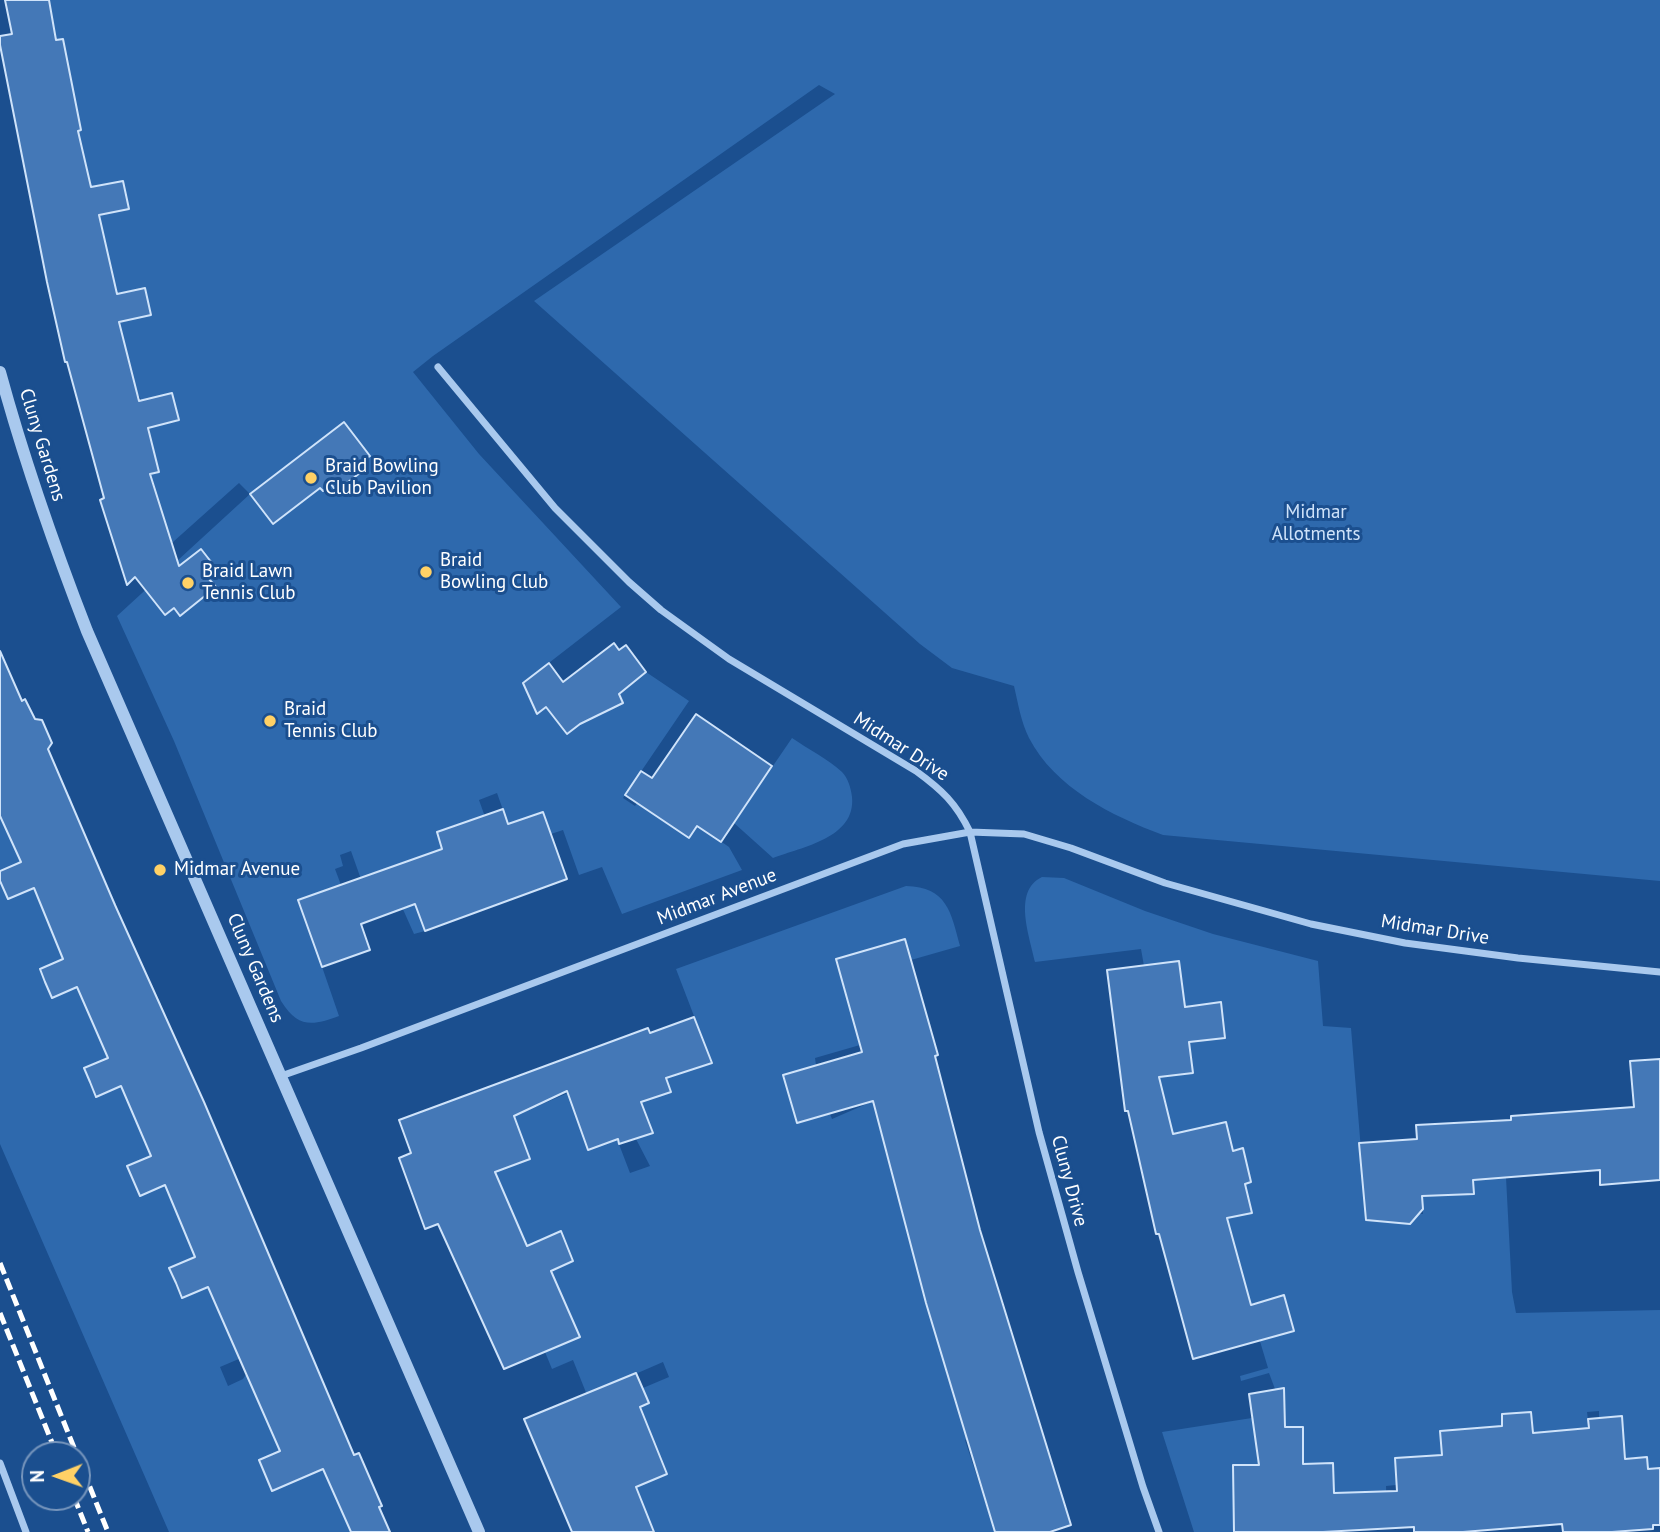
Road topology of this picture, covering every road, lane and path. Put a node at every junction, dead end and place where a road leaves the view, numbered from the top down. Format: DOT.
graph roads {
  1 [pos="438,367"];
  2 [pos="0,372"];
  3 [pos="970,832"];
  4 [pos="1660,972"];
  5 [pos="281,1076"];
  6 [pos="0,1462"];
  7 [pos="26,1532"];
  8 [pos="479,1532"];
  9 [pos="1159,1532"];
  1 -- 3 [label="street, Midmar Drive"];
  2 -- 5 [label="street, Cluny Gardens"];
  3 -- 4 [label="street, Midmar Drive"];
  3 -- 5 [label="street, Midmar Avenue"];
  3 -- 9 [label="street, Cluny Drive"];
  5 -- 8 [label="street, Cluny Gardens"];
  6 -- 7 [label="street"];
}
